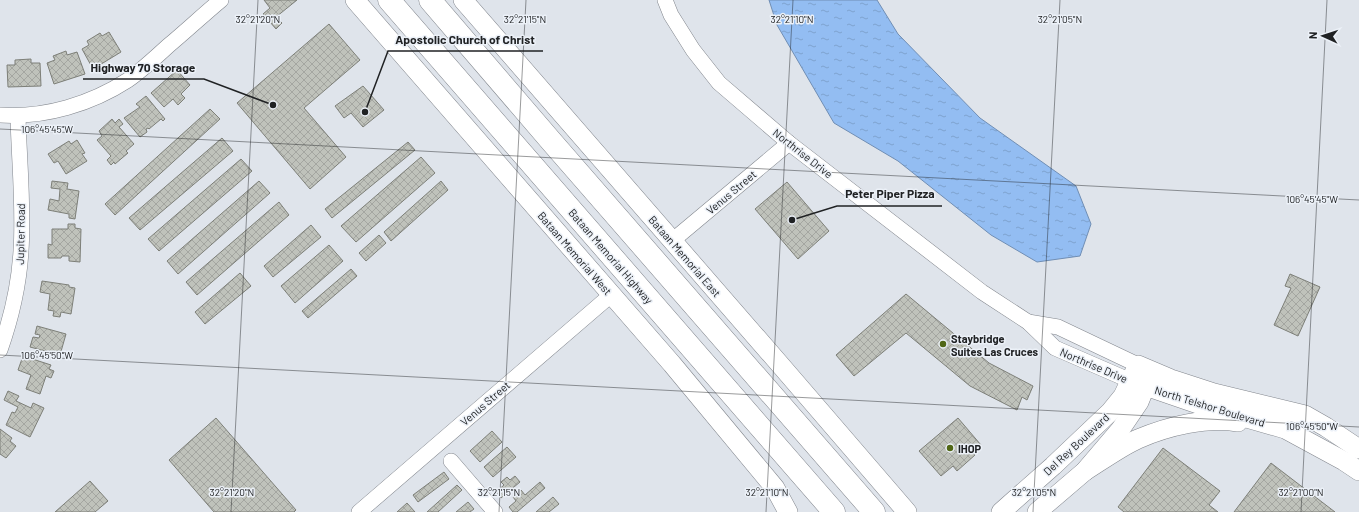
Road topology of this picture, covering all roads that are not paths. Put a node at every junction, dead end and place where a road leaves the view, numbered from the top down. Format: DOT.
graph roads {
  1 [pos="221,0"];
  2 [pos="355,0"];
  3 [pos="389,0"];
  4 [pos="430,0"];
  5 [pos="463,0"];
  6 [pos="665,0"];
  7 [pos="0,115"];
  8 [pos="18,116"];
  9 [pos="789,143"];
  10 [pos="672,241"];
  11 [pos="611,294"];
  12 [pos="1028,322"];
  13 [pos="0,350"];
  14 [pos="1142,376"];
  15 [pos="1285,429"];
  16 [pos="1359,449"];
  17 [pos="451,461"];
  18 [pos="1053,466"];
  19 [pos="1085,471"];
  20 [pos="1359,471"];
  21 [pos="1067,486"];
  22 [pos="359,512"];
  23 [pos="495,512"];
  24 [pos="788,512"];
  25 [pos="834,512"];
  26 [pos="874,512"];
  27 [pos="907,512"];
  28 [pos="1001,512"];
  29 [pos="1037,512"];
  1 -- 8 [label="street"];
  2 -- 11 [label="main road, Bataan Memorial West"];
  3 -- 25 [label="highway, Bataan Memorial Highway"];
  4 -- 26 [label="highway"];
  5 -- 10 [label="main road, Bataan Memorial East"];
  6 -- 9 [label="street, Northrise Drive"];
  7 -- 8 [label="street"];
  8 -- 13 [label="street, Jupiter Road"];
  9 -- 10 [label="street, Venus Street"];
  9 -- 12 [label="street, Northrise Drive"];
  10 -- 27 [label="main road, Bataan Memorial East"];
  11 -- 22 [label="street, Venus Street"];
  11 -- 24 [label="main road, Bataan Memorial West"];
  12 -- 14 [label="street, Northrise Drive"];
  12 -- 14 [label="street, Northrise Drive"];
  14 -- 15 [label="main road, North Telshor Boulevard"];
  14 -- 16 [label="main road, North Telshor Boulevard"];
  14 -- 18 [label="main road, Del Rey Boulevard"];
  14 -- 19 [label="main road, Del Rey Boulevard"];
  15 -- 19 [label="main road"];
  15 -- 20 [label="main road, North Telshor Boulevard"];
  17 -- 23 [label="street"];
  18 -- 21 [label="main road"];
  18 -- 28 [label="main road, Del Rey Boulevard"];
  19 -- 21 [label="main road, Del Rey Boulevard"];
  21 -- 29 [label="main road, Del Rey Boulevard"];
}
